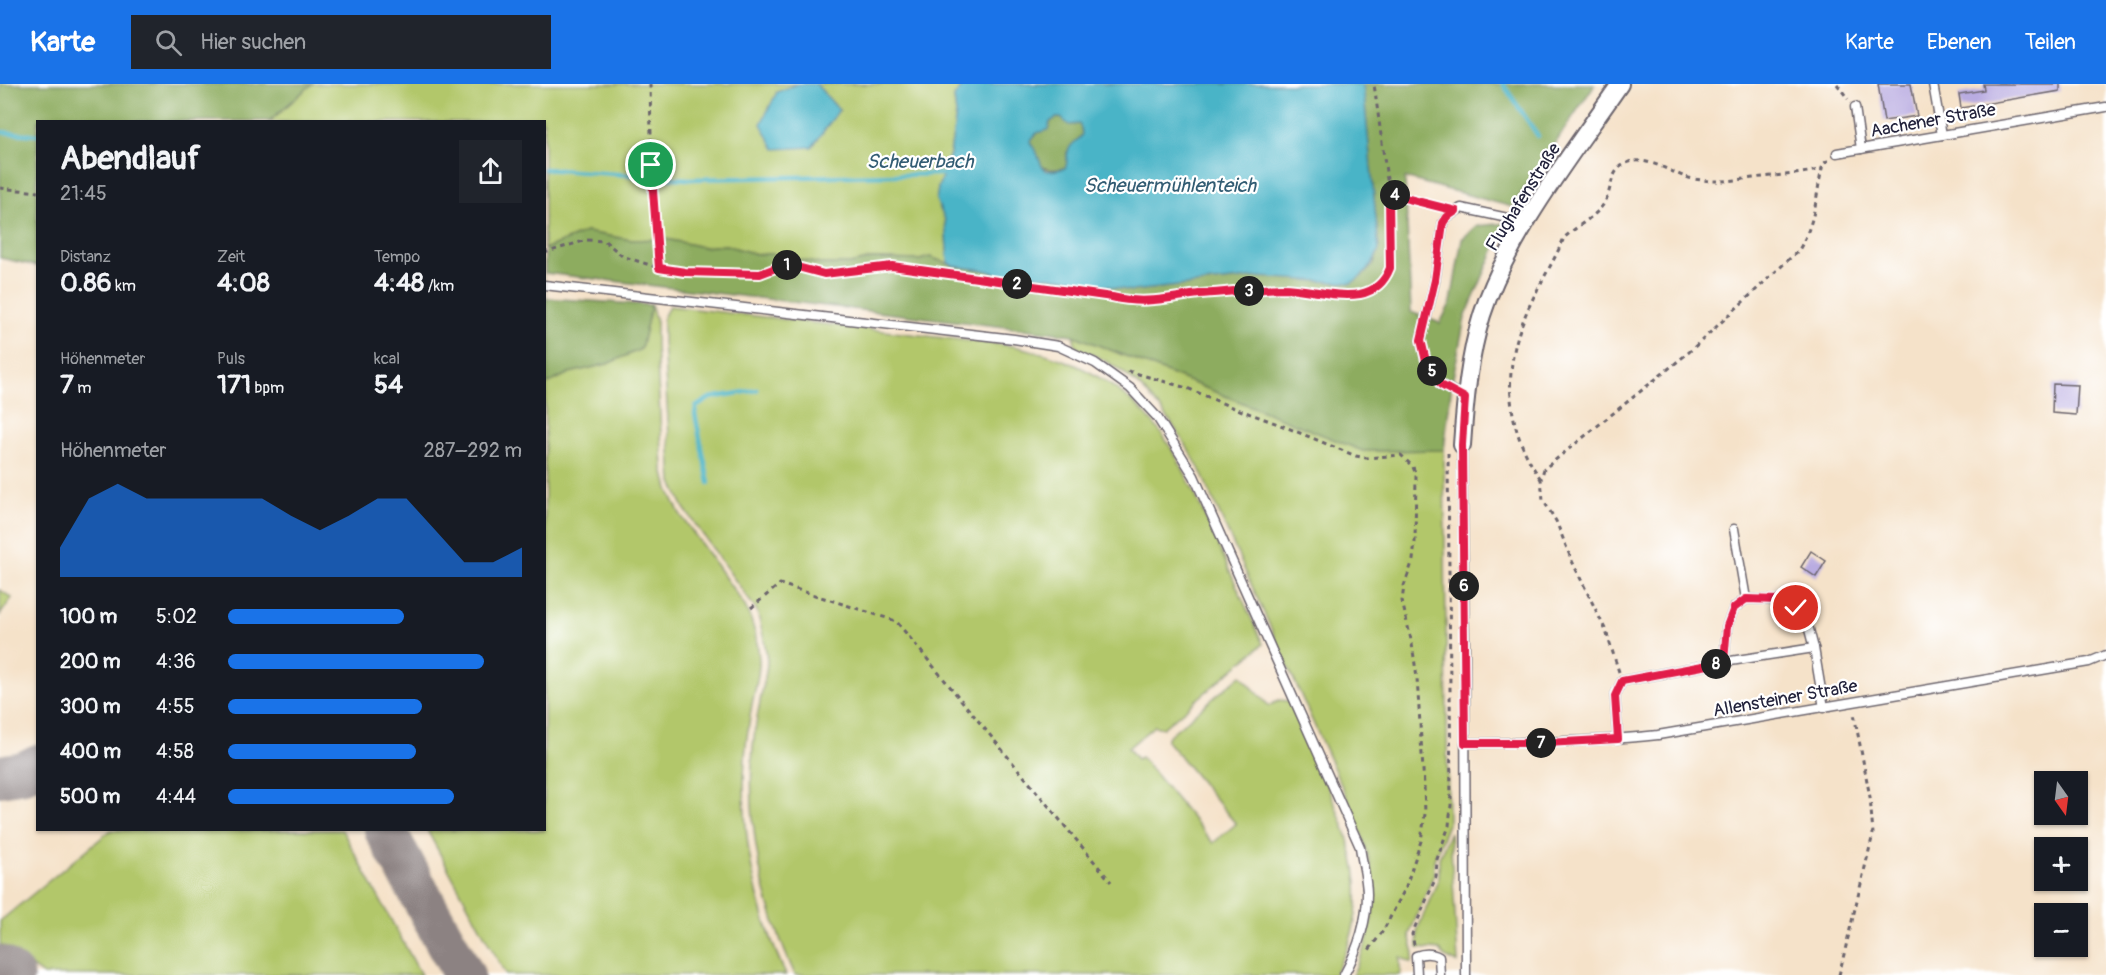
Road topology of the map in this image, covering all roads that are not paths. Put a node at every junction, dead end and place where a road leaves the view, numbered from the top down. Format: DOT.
graph roads {
  1 [pos="1620,84"];
  2 [pos="1933,84"];
  3 [pos="1855,107"];
  4 [pos="2106,107"];
  5 [pos="1942,135"];
  6 [pos="1861,149"];
  7 [pos="1837,153"];
  8 [pos="1526,222"];
  9 [pos="546,285"];
  10 [pos="1465,398"];
  11 [pos="1455,445"];
  12 [pos="1734,529"];
  13 [pos="1746,599"];
  14 [pos="1814,648"];
  15 [pos="2106,654"];
  16 [pos="1724,662"];
  17 [pos="1824,708"];
  18 [pos="1618,739"];
  19 [pos="1465,743"];
  20 [pos="1344,975"];
  21 [pos="1417,975"];
  22 [pos="1440,975"];
  23 [pos="1466,975"];
  1 -- 8 [label="street, Flughafenstraße"];
  2 -- 5 [label="lane"];
  3 -- 6 [label="lane"];
  4 -- 5 [label="lane, Aachener Straße"];
  5 -- 6 [label="lane, Aachener Straße"];
  6 -- 7 [label="lane, Aachener Straße"];
  8 -- 10 [label="street, Flughafenstraße"];
  8 -- 10 [label="lane"];
  9 -- 20 [label="lane"];
  10 -- 11 [label="street, Flughafenstraße"];
  11 -- 19 [label="lane"];
  12 -- 13 [label="lane"];
  13 -- 14 [label="lane"];
  13 -- 16 [label="lane"];
  14 -- 16 [label="lane"];
  14 -- 17 [label="lane"];
  15 -- 17 [label="lane, Allensteiner Straße"];
  16 -- 18 [label="lane"];
  17 -- 18 [label="lane, Allensteiner Straße"];
  18 -- 19 [label="lane, Allensteiner Straße"];
  19 -- 23 [label="lane"];
  21 -- 22 [label="lane"];
}
